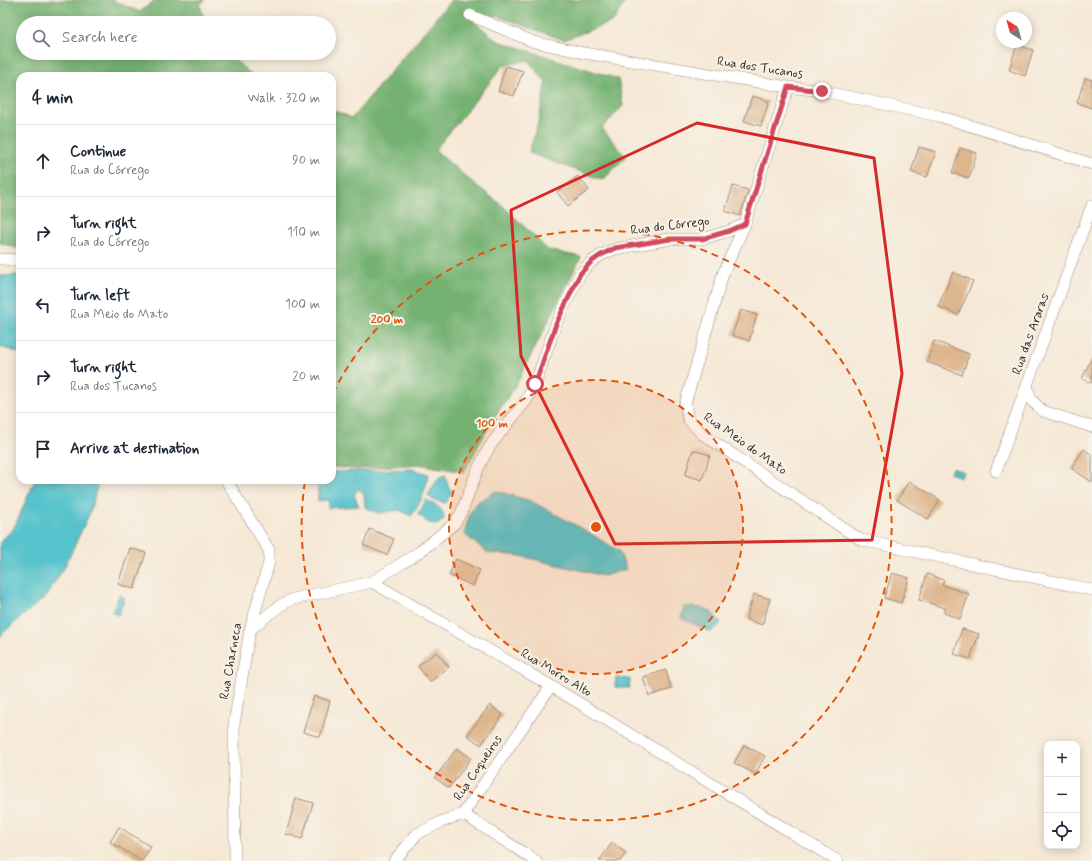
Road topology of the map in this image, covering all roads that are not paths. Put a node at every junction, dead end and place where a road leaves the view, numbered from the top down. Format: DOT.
graph roads {
  1 [pos="470,16"];
  2 [pos="788,87"];
  3 [pos="1092,164"];
  4 [pos="1092,205"];
  5 [pos="745,224"];
  6 [pos="0,259"];
  7 [pos="16,260"];
  8 [pos="1027,385"];
  9 [pos="1092,427"];
  10 [pos="996,472"];
  11 [pos="228,484"];
  12 [pos="372,582"];
  13 [pos="1092,590"];
  14 [pos="250,630"];
  15 [pos="551,686"];
  16 [pos="463,814"];
  17 [pos="235,861"];
  18 [pos="394,861"];
  19 [pos="536,861"];
  20 [pos="838,861"];
  1 -- 2 [label="street, Rua dos Tucanos"];
  2 -- 3 [label="street, Rua dos Tucanos"];
  2 -- 5 [label="street, Rua Meio do Mato"];
  4 -- 8 [label="street, Rua das Araras"];
  5 -- 12 [label="street, Rua do Córrego"];
  5 -- 13 [label="street, Rua Meio do Mato"];
  6 -- 7 [label="street"];
  8 -- 9 [label="street"];
  8 -- 10 [label="street, Rua das Araras"];
  11 -- 14 [label="street, Rua Charneca"];
  12 -- 14 [label="street"];
  12 -- 15 [label="street, Rua Morro Alto"];
  14 -- 17 [label="street, Rua Charneca"];
  15 -- 16 [label="street, Rua Coqueiros"];
  15 -- 20 [label="street, Rua Morro Alto"];
  16 -- 18 [label="street, Rua Coqueiros"];
  16 -- 19 [label="street"];
}
